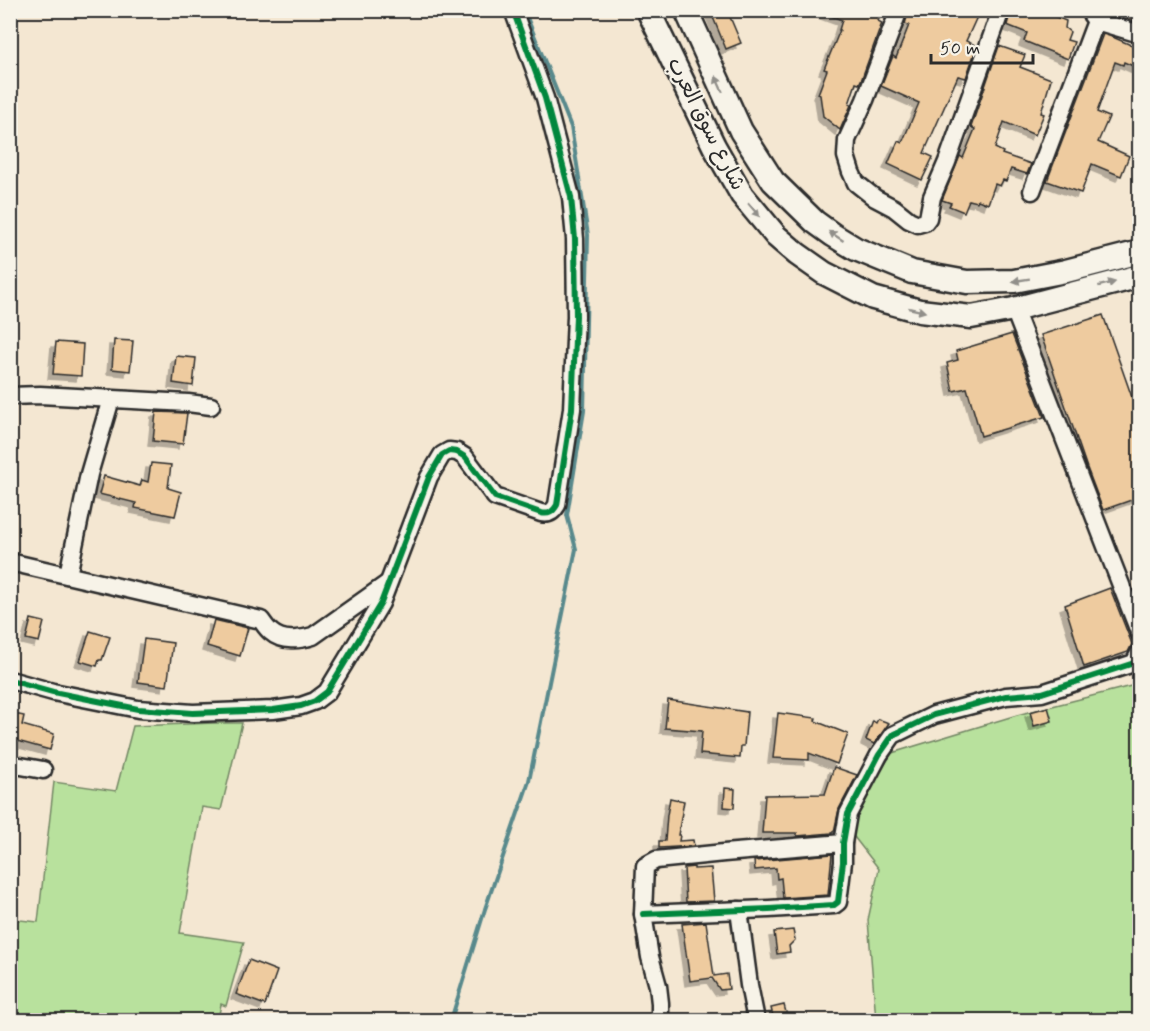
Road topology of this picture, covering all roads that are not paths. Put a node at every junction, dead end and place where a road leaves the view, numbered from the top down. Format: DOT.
graph roads {
  1 [pos="513,10"];
  2 [pos="648,10"];
  3 [pos="686,10"];
  4 [pos="899,10"];
  5 [pos="1001,10"];
  6 [pos="1093,16"];
  7 [pos="1140,34"];
  8 [pos="1032,191"];
  9 [pos="1140,252"];
  10 [pos="1140,276"];
  11 [pos="1014,309"];
  12 [pos="10,396"];
  13 [pos="111,399"];
  14 [pos="211,406"];
  15 [pos="10,562"];
  16 [pos="68,575"];
  17 [pos="388,584"];
  18 [pos="1140,634"];
  19 [pos="1140,652"];
  20 [pos="10,680"];
  21 [pos="10,764"];
  22 [pos="44,770"];
  23 [pos="843,843"];
  24 [pos="739,910"];
  25 [pos="643,914"];
  26 [pos="660,1020"];
  27 [pos="756,1020"];
  1 -- 17 [label="street"];
  2 -- 11 [label="main road, شارع سوق العرب, one-way"];
  9 -- 3 [label="main road, one-way"];
  4 -- 5 [label="street"];
  6 -- 7 [label="street"];
  6 -- 8 [label="street"];
  11 -- 10 [label="main road, شارع سوق العرب, one-way"];
  11 -- 18 [label="street"];
  12 -- 13 [label="street"];
  13 -- 14 [label="street"];
  13 -- 16 [label="street"];
  15 -- 16 [label="street"];
  16 -- 17 [label="street"];
  17 -- 20 [label="street"];
  19 -- 23 [label="street"];
  21 -- 22 [label="street"];
  23 -- 24 [label="street"];
  23 -- 25 [label="street"];
  24 -- 25 [label="street"];
  24 -- 27 [label="street"];
  25 -- 26 [label="street"];
}
